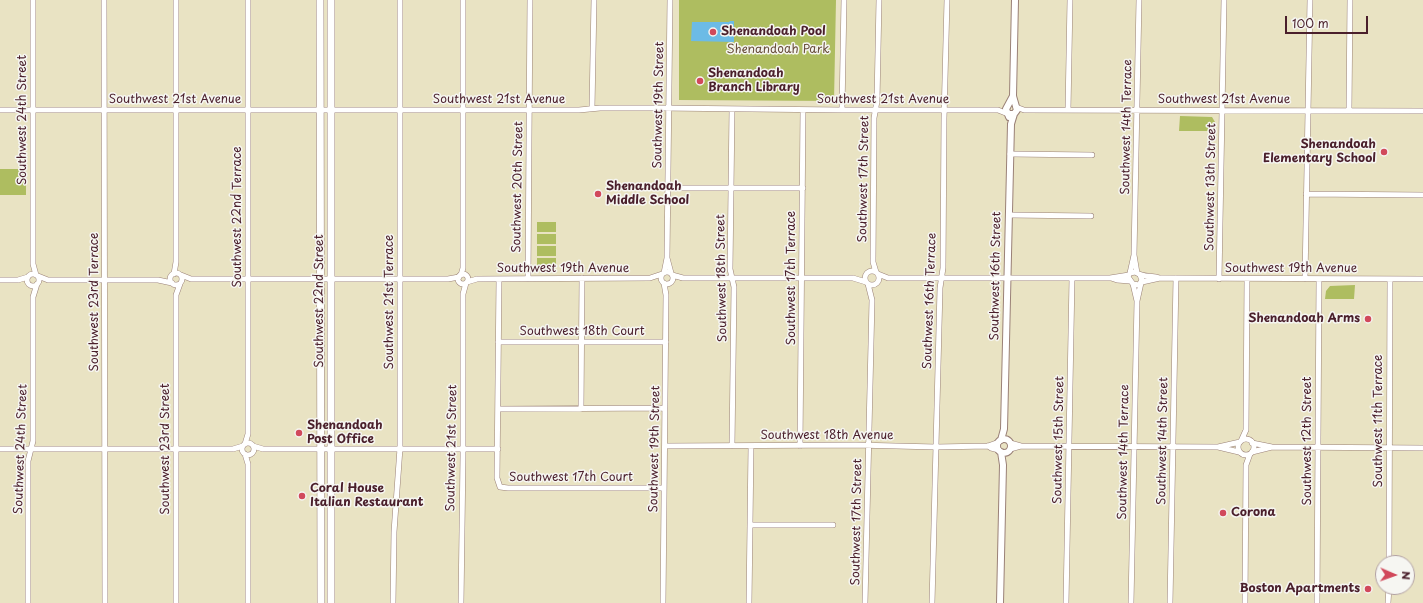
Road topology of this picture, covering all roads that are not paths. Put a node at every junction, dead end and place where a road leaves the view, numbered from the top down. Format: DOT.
graph roads {
  1 [pos="33,0"];
  2 [pos="104,0"];
  3 [pos="176,0"];
  4 [pos="248,0"];
  5 [pos="320,0"];
  6 [pos="331,0"];
  7 [pos="400,0"];
  8 [pos="463,0"];
  9 [pos="530,0"];
  10 [pos="594,0"];
  11 [pos="670,0"];
  12 [pos="844,0"];
  13 [pos="879,0"];
  14 [pos="947,0"];
  15 [pos="1015,0"];
  16 [pos="1070,0"];
  17 [pos="1139,0"];
  18 [pos="1224,0"];
  19 [pos="1310,0"];
  20 [pos="1350,0"];
  21 [pos="592,108"];
  22 [pos="669,108"];
  23 [pos="400,109"];
  24 [pos="732,109"];
  25 [pos="0,110"];
  26 [pos="33,110"];
  27 [pos="104,110"];
  28 [pos="176,110"];
  29 [pos="248,110"];
  30 [pos="320,110"];
  31 [pos="331,110"];
  32 [pos="463,110"];
  33 [pos="529,110"];
  34 [pos="803,110"];
  35 [pos="842,110"];
  36 [pos="876,110"];
  37 [pos="945,110"];
  38 [pos="1012,110"];
  39 [pos="1068,110"];
  40 [pos="1137,110"];
  41 [pos="1222,110"];
  42 [pos="1308,110"];
  43 [pos="1349,110"];
  44 [pos="1423,111"];
  45 [pos="1010,154"];
  46 [pos="1092,155"];
  47 [pos="668,188"];
  48 [pos="731,188"];
  49 [pos="803,188"];
  50 [pos="1306,194"];
  51 [pos="1423,195"];
  52 [pos="1009,216"];
  53 [pos="1091,216"];
  54 [pos="1134,255"];
  55 [pos="667,258"];
  56 [pos="176,262"];
  57 [pos="872,262"];
  58 [pos="33,264"];
  59 [pos="663,273"];
  60 [pos="868,273"];
  61 [pos="877,273"];
  62 [pos="672,274"];
  63 [pos="1129,274"];
  64 [pos="1138,274"];
  65 [pos="37,275"];
  66 [pos="173,275"];
  67 [pos="180,275"];
  68 [pos="29,276"];
  69 [pos="582,278"];
  70 [pos="650,278"];
  71 [pos="683,278"];
  72 [pos="732,278"];
  73 [pos="802,278"];
  74 [pos="853,278"];
  75 [pos="888,278"];
  76 [pos="941,278"];
  77 [pos="1007,278"];
  78 [pos="1072,278"];
  79 [pos="1110,278"];
  80 [pos="1160,278"];
  81 [pos="1176,278"];
  82 [pos="191,279"];
  83 [pos="320,279"];
  84 [pos="331,279"];
  85 [pos="400,279"];
  86 [pos="463,279"];
  87 [pos="499,279"];
  88 [pos="528,279"];
  89 [pos="1219,279"];
  90 [pos="1247,279"];
  91 [pos="1305,279"];
  92 [pos="1319,279"];
  93 [pos="1390,279"];
  94 [pos="1423,279"];
  95 [pos="0,280"];
  96 [pos="18,280"];
  97 [pos="48,280"];
  98 [pos="104,280"];
  99 [pos="161,280"];
  100 [pos="248,280"];
  101 [pos="663,282"];
  102 [pos="671,282"];
  103 [pos="1132,282"];
  104 [pos="867,283"];
  105 [pos="1141,283"];
  106 [pos="29,284"];
  107 [pos="37,284"];
  108 [pos="173,284"];
  109 [pos="180,284"];
  110 [pos="877,284"];
  111 [pos="176,294"];
  112 [pos="666,295"];
  113 [pos="33,296"];
  114 [pos="872,296"];
  115 [pos="1137,301"];
  116 [pos="498,342"];
  117 [pos="581,342"];
  118 [pos="666,342"];
  119 [pos="665,408"];
  120 [pos="498,409"];
  121 [pos="581,409"];
  122 [pos="1246,430"];
  123 [pos="248,434"];
  124 [pos="1004,441"];
  125 [pos="1240,442"];
  126 [pos="1251,442"];
  127 [pos="244,445"];
  128 [pos="665,446"];
  129 [pos="732,446"];
  130 [pos="751,446"];
  131 [pos="800,446"];
  132 [pos="868,446"];
  133 [pos="988,446"];
  134 [pos="1021,446"];
  135 [pos="1068,446"];
  136 [pos="936,447"];
  137 [pos="1134,447"];
  138 [pos="1173,447"];
  139 [pos="1218,447"];
  140 [pos="1272,447"];
  141 [pos="400,448"];
  142 [pos="463,448"];
  143 [pos="1318,448"];
  144 [pos="1389,448"];
  145 [pos="1423,448"];
  146 [pos="0,449"];
  147 [pos="31,449"];
  148 [pos="105,449"];
  149 [pos="176,449"];
  150 [pos="234,449"];
  151 [pos="252,449"];
  152 [pos="320,449"];
  153 [pos="331,449"];
  154 [pos="498,449"];
  155 [pos="1004,451"];
  156 [pos="244,453"];
  157 [pos="1240,453"];
  158 [pos="1251,453"];
  159 [pos="248,464"];
  160 [pos="1246,465"];
  161 [pos="664,488"];
  162 [pos="750,525"];
  163 [pos="833,525"];
  164 [pos="1389,555"];
  165 [pos="28,603"];
  166 [pos="105,603"];
  167 [pos="176,603"];
  168 [pos="248,603"];
  169 [pos="321,603"];
  170 [pos="332,603"];
  171 [pos="393,603"];
  172 [pos="461,603"];
  173 [pos="663,603"];
  174 [pos="749,603"];
  175 [pos="865,603"];
  176 [pos="932,603"];
  177 [pos="1000,603"];
  178 [pos="1066,603"];
  179 [pos="1131,603"];
  180 [pos="1170,603"];
  181 [pos="1245,603"];
  182 [pos="1317,603"];
  1 -- 26 [label="street, Southwest 24th Street"];
  2 -- 27 [label="street, Southwest 23rd Terrace"];
  3 -- 28 [label="street"];
  4 -- 29 [label="street, Southwest 22nd Terrace"];
  5 -- 30 [label="main road, Southwest 22nd Street"];
  6 -- 31 [label="main road, Southwest 22nd Street"];
  7 -- 23 [label="street, Southwest 21st Terrace"];
  8 -- 32 [label="street, Southwest 21st Street"];
  9 -- 33 [label="street, Southwest 20th Street"];
  10 -- 21 [label="street"];
  11 -- 22 [label="street, Southwest 19th Street"];
  12 -- 35 [label="street"];
  13 -- 36 [label="street, Southwest 17th Street"];
  14 -- 37 [label="street, Southwest 16th Terrace"];
  15 -- 38 [label="street, Southwest 16th Street"];
  16 -- 39 [label="street"];
  17 -- 40 [label="street, Southwest 14th Terrace"];
  18 -- 41 [label="street, Southwest 13th Street"];
  19 -- 42 [label="street"];
  20 -- 43 [label="street"];
  21 -- 22 [label="street, Southwest 21st Avenue"];
  21 -- 33 [label="street, Southwest 21st Avenue"];
  22 -- 24 [label="street, Southwest 21st Avenue"];
  22 -- 47 [label="street, Southwest 19th Street"];
  23 -- 31 [label="street, Southwest 21st Avenue"];
  23 -- 32 [label="street, Southwest 21st Avenue"];
  23 -- 85 [label="street, Southwest 21st Terrace"];
  24 -- 34 [label="street, Southwest 21st Avenue"];
  24 -- 48 [label="street, Southwest 18th Street"];
  25 -- 26 [label="street, Southwest 21st Avenue"];
  26 -- 27 [label="street, Southwest 21st Avenue"];
  26 -- 58 [label="street, Southwest 24th Street"];
  27 -- 28 [label="street, Southwest 21st Avenue"];
  27 -- 98 [label="street, Southwest 23rd Terrace"];
  28 -- 29 [label="street, Southwest 21st Avenue"];
  28 -- 56 [label="street"];
  29 -- 30 [label="street, Southwest 21st Avenue"];
  29 -- 100 [label="street, Southwest 22nd Terrace"];
  30 -- 31 [label="street, Southwest 21st Avenue"];
  30 -- 83 [label="main road, Southwest 22nd Street"];
  31 -- 84 [label="main road, Southwest 22nd Street"];
  32 -- 33 [label="street, Southwest 21st Avenue"];
  32 -- 86 [label="street, Southwest 21st Street"];
  33 -- 88 [label="street, Southwest 20th Street"];
  34 -- 35 [label="street, Southwest 21st Avenue"];
  34 -- 49 [label="street, Southwest 17th Terrace"];
  35 -- 36 [label="street, Southwest 21st Avenue"];
  36 -- 37 [label="street, Southwest 21st Avenue"];
  36 -- 57 [label="street, Southwest 17th Street"];
  37 -- 38 [label="street, Southwest 21st Avenue"];
  37 -- 76 [label="street, Southwest 16th Terrace"];
  38 -- 39 [label="street, Southwest 21st Avenue"];
  38 -- 45 [label="street, Southwest 16th Street"];
  39 -- 40 [label="street, Southwest 21st Avenue"];
  40 -- 41 [label="street, Southwest 21st Avenue"];
  40 -- 54 [label="street, Southwest 14th Terrace"];
  41 -- 42 [label="street, Southwest 21st Avenue"];
  41 -- 89 [label="street, Southwest 13th Street"];
  42 -- 43 [label="street, Southwest 21st Avenue"];
  42 -- 50 [label="street"];
  43 -- 44 [label="street, Southwest 21st Avenue"];
  45 -- 46 [label="street"];
  45 -- 52 [label="street, Southwest 16th Street"];
  47 -- 48 [label="street"];
  47 -- 55 [label="street, Southwest 19th Street"];
  48 -- 49 [label="street"];
  48 -- 72 [label="street, Southwest 18th Street"];
  49 -- 73 [label="street, Southwest 17th Terrace"];
  50 -- 51 [label="street"];
  50 -- 91 [label="street"];
  52 -- 53 [label="street"];
  52 -- 77 [label="street, Southwest 16th Street"];
  54 -- 63 [label="street, Southwest 14th Terrace"];
  54 -- 64 [label="street, Southwest 14th Terrace"];
  55 -- 59 [label="street, Southwest 19th Street"];
  55 -- 62 [label="street, Southwest 19th Street"];
  56 -- 66 [label="street"];
  56 -- 67 [label="street"];
  57 -- 60 [label="street, Southwest 17th Street"];
  57 -- 61 [label="street, Southwest 17th Street"];
  58 -- 65 [label="street, Southwest 24th Street"];
  58 -- 68 [label="street, Southwest 24th Street"];
  59 -- 62 [label="street"];
  59 -- 70 [label="street, Southwest 19th Avenue"];
  59 -- 101 [label="street"];
  60 -- 61 [label="street"];
  60 -- 74 [label="street"];
  60 -- 104 [label="street"];
  61 -- 75 [label="street"];
  61 -- 110 [label="street"];
  62 -- 71 [label="street"];
  62 -- 102 [label="street"];
  63 -- 64 [label="street, Southwest 19th Avenue"];
  63 -- 79 [label="street"];
  63 -- 103 [label="street, Southwest 14th Terrace"];
  64 -- 80 [label="street, Southwest 19th Avenue"];
  64 -- 105 [label="street, Southwest 14th Terrace"];
  65 -- 68 [label="street"];
  65 -- 97 [label="street"];
  65 -- 107 [label="street"];
  66 -- 67 [label="street"];
  66 -- 99 [label="street"];
  66 -- 108 [label="street"];
  67 -- 82 [label="street, Southwest 19th Avenue"];
  67 -- 109 [label="street"];
  68 -- 96 [label="street"];
  68 -- 106 [label="street"];
  69 -- 70 [label="street, Southwest 19th Avenue"];
  69 -- 88 [label="street, Southwest 19th Avenue"];
  69 -- 117 [label="street"];
  70 -- 101 [label="street, Southwest 19th Avenue"];
  71 -- 72 [label="street"];
  71 -- 102 [label="street"];
  72 -- 73 [label="street"];
  72 -- 129 [label="street, Southwest 18th Street"];
  73 -- 74 [label="street"];
  73 -- 131 [label="street, Southwest 17th Terrace"];
  74 -- 104 [label="street"];
  75 -- 76 [label="street"];
  75 -- 110 [label="street"];
  76 -- 77 [label="street"];
  76 -- 136 [label="street, Southwest 16th Terrace"];
  77 -- 78 [label="street"];
  77 -- 124 [label="street, Southwest 16th Street"];
  78 -- 79 [label="street"];
  78 -- 135 [label="street, Southwest 15th Street"];
  79 -- 103 [label="street"];
  80 -- 81 [label="street, Southwest 19th Avenue"];
  80 -- 105 [label="street, Southwest 19th Avenue"];
  81 -- 89 [label="street, Southwest 19th Avenue"];
  81 -- 138 [label="street, Southwest 14th Street"];
  82 -- 100 [label="street, Southwest 19th Avenue"];
  82 -- 109 [label="street, Southwest 19th Avenue"];
  83 -- 84 [label="street, Southwest 19th Avenue"];
  83 -- 100 [label="street, Southwest 19th Avenue"];
  83 -- 152 [label="main road, Southwest 22nd Street"];
  84 -- 85 [label="street, Southwest 19th Avenue"];
  84 -- 153 [label="main road, Southwest 22nd Street"];
  85 -- 86 [label="street, Southwest 19th Avenue"];
  85 -- 141 [label="street, Southwest 21st Terrace"];
  86 -- 87 [label="street, Southwest 19th Avenue"];
  86 -- 142 [label="street, Southwest 21st Street"];
  87 -- 88 [label="street, Southwest 19th Avenue"];
  87 -- 116 [label="street"];
  89 -- 90 [label="street, Southwest 19th Avenue"];
  90 -- 91 [label="street, Southwest 19th Avenue"];
  90 -- 122 [label="street"];
  91 -- 92 [label="street, Southwest 19th Avenue"];
  92 -- 93 [label="street, Southwest 19th Avenue"];
  92 -- 143 [label="street, Southwest 12th Street"];
  93 -- 94 [label="street, Southwest 19th Avenue"];
  93 -- 144 [label="street, Southwest 11th Terrace"];
  95 -- 96 [label="street"];
  96 -- 106 [label="street"];
  97 -- 98 [label="street"];
  97 -- 107 [label="street"];
  98 -- 99 [label="street"];
  98 -- 148 [label="street, Southwest 23rd Terrace"];
  99 -- 108 [label="street"];
  100 -- 123 [label="street, Southwest 22nd Terrace"];
  101 -- 102 [label="street"];
  101 -- 112 [label="street, Southwest 19th Street"];
  102 -- 112 [label="street, Southwest 19th Street"];
  103 -- 105 [label="street, Southwest 19th Avenue"];
  103 -- 115 [label="street, Southwest 14th Terrace"];
  104 -- 110 [label="street"];
  104 -- 114 [label="street, Southwest 17th Street"];
  105 -- 115 [label="street, Southwest 14th Terrace"];
  106 -- 107 [label="street"];
  106 -- 113 [label="street, Southwest 24th Street"];
  107 -- 113 [label="street, Southwest 24th Street"];
  108 -- 109 [label="street"];
  108 -- 111 [label="street, Southwest 23rd Street"];
  109 -- 111 [label="street, Southwest 23rd Street"];
  110 -- 114 [label="street, Southwest 17th Street"];
  111 -- 149 [label="street, Southwest 23rd Street"];
  112 -- 118 [label="street, Southwest 19th Street"];
  113 -- 147 [label="street, Southwest 24th Street"];
  114 -- 132 [label="street, Southwest 17th Street"];
  115 -- 137 [label="street, Southwest 14th Terrace"];
  116 -- 117 [label="street, Southwest 18th Court"];
  116 -- 120 [label="street"];
  117 -- 118 [label="street, Southwest 18th Court"];
  117 -- 121 [label="street"];
  118 -- 119 [label="street, Southwest 19th Street"];
  119 -- 121 [label="street"];
  119 -- 128 [label="street, Southwest 19th Street"];
  120 -- 121 [label="street"];
  120 -- 154 [label="street"];
  122 -- 125 [label="street"];
  122 -- 126 [label="street"];
  123 -- 127 [label="street, Southwest 22nd Terrace"];
  123 -- 151 [label="street, Southwest 22nd Terrace"];
  124 -- 133 [label="street, Southwest 18th Avenue"];
  124 -- 134 [label="street"];
  124 -- 155 [label="street"];
  124 -- 155 [label="street"];
  125 -- 126 [label="street"];
  125 -- 139 [label="street"];
  125 -- 157 [label="street"];
  126 -- 140 [label="street"];
  126 -- 158 [label="street"];
  127 -- 150 [label="street"];
  127 -- 151 [label="street"];
  127 -- 156 [label="street, Southwest 22nd Terrace"];
  128 -- 129 [label="street, Southwest 18th Avenue"];
  128 -- 161 [label="street, Southwest 19th Street"];
  129 -- 130 [label="street, Southwest 18th Avenue"];
  130 -- 131 [label="street, Southwest 18th Avenue"];
  130 -- 162 [label="street"];
  131 -- 132 [label="street, Southwest 18th Avenue"];
  132 -- 136 [label="street, Southwest 18th Avenue"];
  132 -- 175 [label="street, Southwest 17th Street"];
  133 -- 136 [label="street, Southwest 18th Avenue"];
  133 -- 155 [label="street, Southwest 18th Avenue"];
  134 -- 135 [label="street"];
  134 -- 155 [label="street"];
  135 -- 137 [label="street"];
  135 -- 178 [label="street, Southwest 15th Street"];
  136 -- 176 [label="street, Southwest 16th Terrace"];
  137 -- 138 [label="street"];
  137 -- 179 [label="street, Southwest 14th Terrace"];
  138 -- 139 [label="street"];
  138 -- 180 [label="street, Southwest 14th Street"];
  139 -- 157 [label="street"];
  140 -- 143 [label="street"];
  140 -- 158 [label="street"];
  141 -- 142 [label="street"];
  141 -- 153 [label="street"];
  141 -- 171 [label="street, Southwest 21st Terrace"];
  142 -- 154 [label="street"];
  142 -- 172 [label="street, Southwest 21st Street"];
  143 -- 144 [label="street"];
  143 -- 182 [label="street, Southwest 12th Street"];
  144 -- 145 [label="street"];
  144 -- 164 [label="street, Southwest 11th Terrace"];
  146 -- 147 [label="street"];
  147 -- 148 [label="street"];
  147 -- 165 [label="street, Southwest 24th Street"];
  148 -- 149 [label="street"];
  148 -- 166 [label="street, Southwest 23rd Terrace"];
  149 -- 150 [label="street"];
  149 -- 167 [label="street, Southwest 23rd Street"];
  150 -- 156 [label="street"];
  151 -- 152 [label="street"];
  151 -- 156 [label="street"];
  151 -- 159 [label="street"];
  152 -- 153 [label="street"];
  152 -- 169 [label="main road, Southwest 22nd Street"];
  153 -- 170 [label="main road, Southwest 22nd Street"];
  154 -- 161 [label="street, Southwest 17th Court"];
  155 -- 177 [label="street"];
  156 -- 159 [label="street"];
  157 -- 158 [label="street"];
  157 -- 160 [label="street"];
  158 -- 160 [label="street"];
  159 -- 168 [label="street"];
  160 -- 181 [label="street"];
  161 -- 173 [label="street, Southwest 19th Street"];
  162 -- 163 [label="street"];
  162 -- 174 [label="street"];
}
